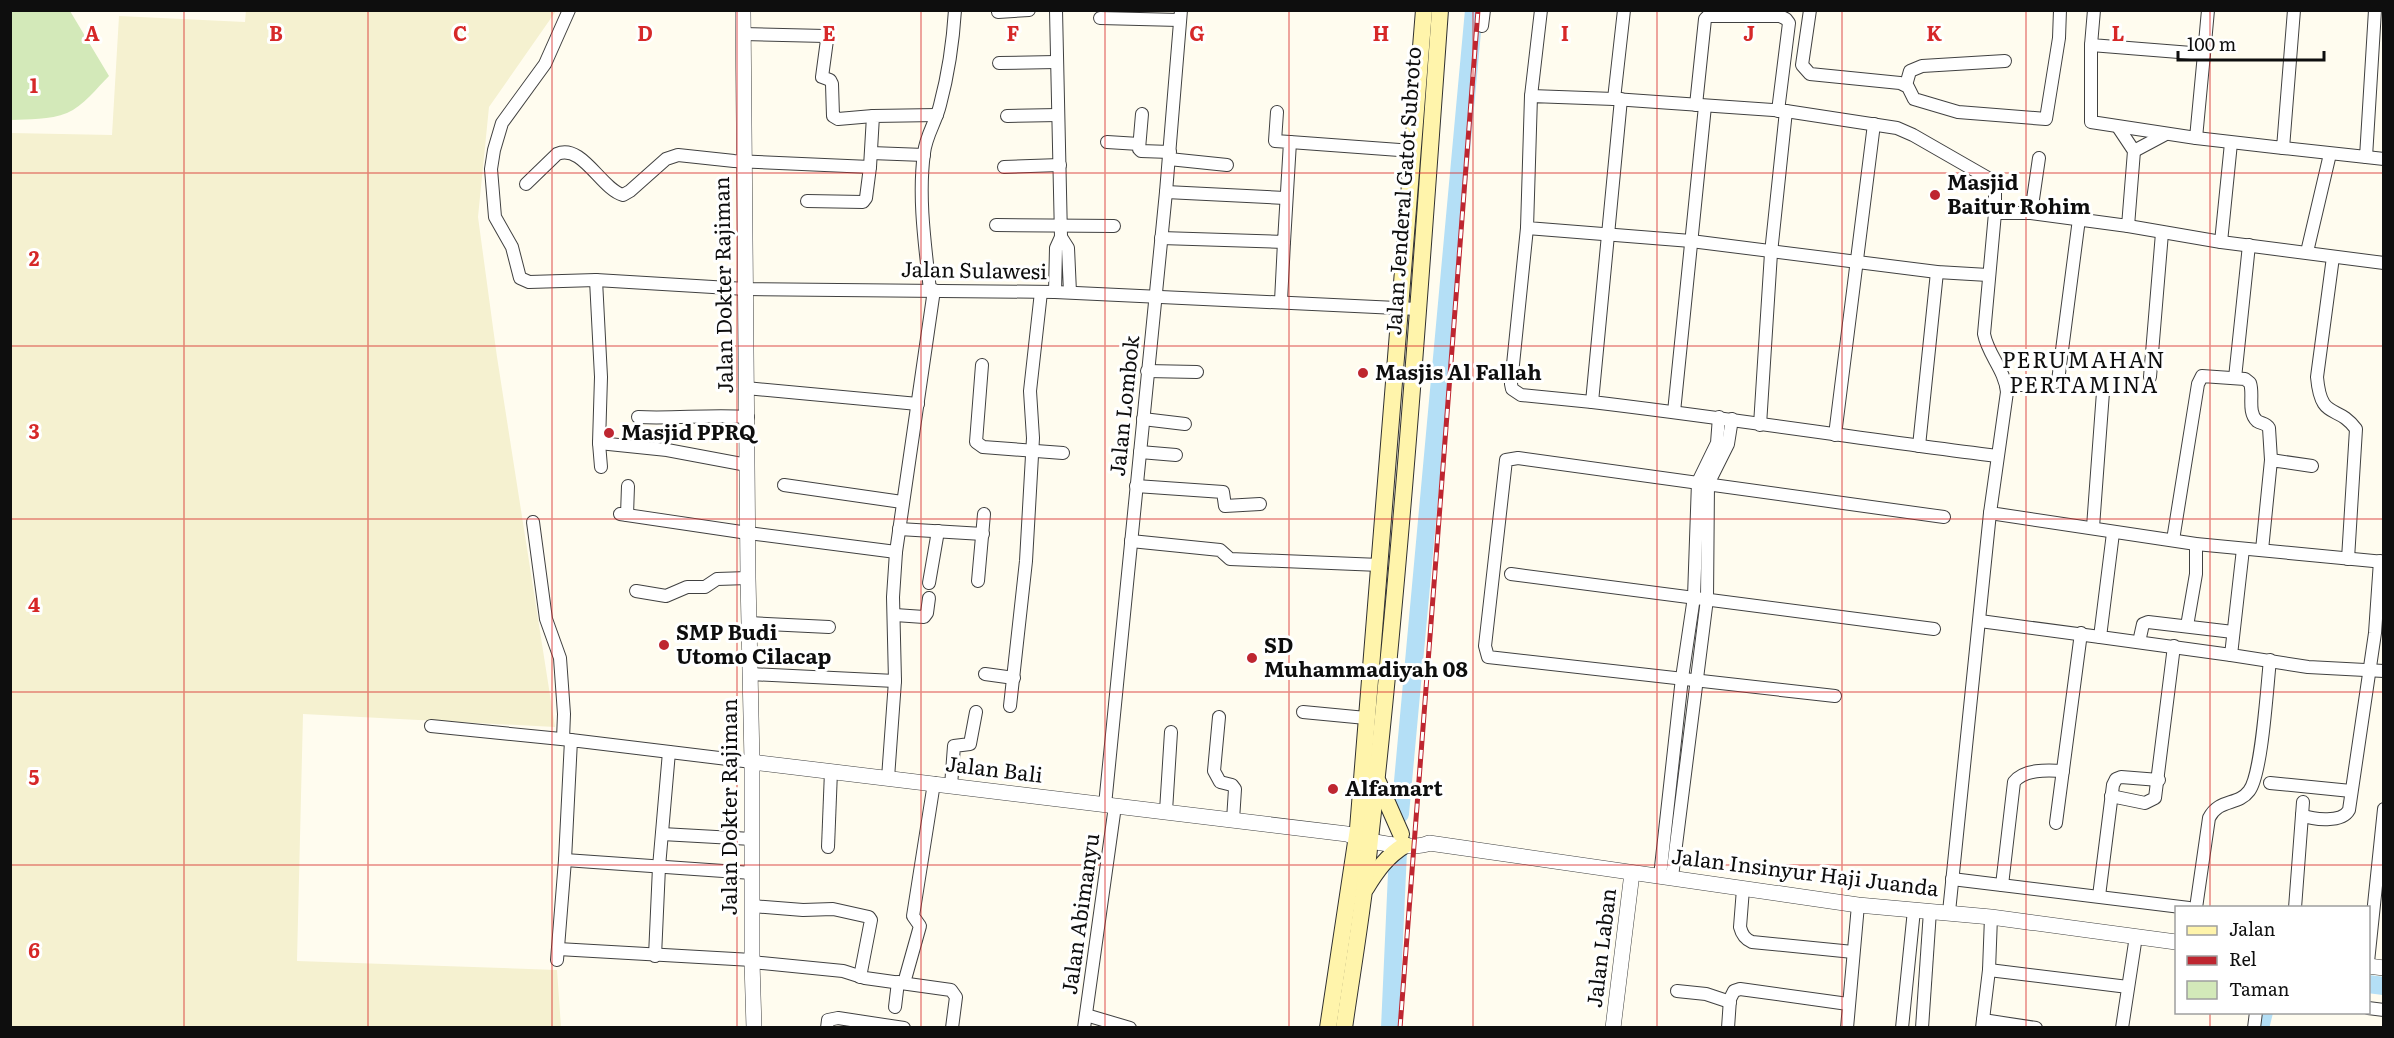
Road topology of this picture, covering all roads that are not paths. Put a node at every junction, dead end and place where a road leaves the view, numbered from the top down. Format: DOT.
graph roads {
  1 [pos="569,10"];
  2 [pos="743,10"];
  3 [pos="955,10"];
  4 [pos="1029,10"];
  5 [pos="1056,10"];
  6 [pos="1424,10"];
  7 [pos="1440,10"];
  8 [pos="1484,10"];
  9 [pos="1541,10"];
  10 [pos="1624,10"];
  11 [pos="1810,10"];
  12 [pos="2060,10"];
  13 [pos="2094,10"];
  14 [pos="2208,10"];
  15 [pos="2294,10"];
  16 [pos="2375,10"];
  17 [pos="998,12"];
  18 [pos="1180,15"];
  19 [pos="1100,18"];
  20 [pos="1482,26"];
  21 [pos="743,34"];
  22 [pos="2091,45"];
  23 [pos="2204,54"];
  24 [pos="2005,61"];
  25 [pos="1056,62"];
  26 [pos="999,63"];
  27 [pos="1906,85"];
  28 [pos="1531,96"];
  29 [pos="1618,99"];
  30 [pos="1701,106"];
  31 [pos="1782,111"];
  32 [pos="1277,112"];
  33 [pos="1142,114"];
  34 [pos="937,115"];
  35 [pos="1058,115"];
  36 [pos="873,116"];
  37 [pos="1007,116"];
  38 [pos="1874,123"];
  39 [pos="2118,127"];
  40 [pos="2164,135"];
  41 [pos="2196,138"];
  42 [pos="1107,142"];
  43 [pos="1290,142"];
  44 [pos="2231,143"];
  45 [pos="1139,144"];
  46 [pos="2283,148"];
  47 [pos="1413,151"];
  48 [pos="2134,151"];
  49 [pos="871,153"];
  50 [pos="2330,154"];
  51 [pos="924,155"];
  52 [pos="1169,156"];
  53 [pos="2366,157"];
  54 [pos="2039,158"];
  55 [pos="2384,159"];
  56 [pos="744,161"];
  57 [pos="1060,165"];
  58 [pos="1227,165"];
  59 [pos="870,167"];
  60 [pos="1004,167"];
  61 [pos="526,184"];
  62 [pos="1166,192"];
  63 [pos="1285,198"];
  64 [pos="807,201"];
  65 [pos="1995,213"];
  66 [pos="2031,213"];
  67 [pos="2079,219"];
  68 [pos="996,225"];
  69 [pos="1114,226"];
  70 [pos="2128,226"];
  71 [pos="1527,228"];
  72 [pos="1061,231"];
  73 [pos="2162,233"];
  74 [pos="1606,235"];
  75 [pos="1161,238"];
  76 [pos="1691,241"];
  77 [pos="1284,242"];
  78 [pos="2221,242"];
  79 [pos="2249,244"];
  80 [pos="2307,252"];
  81 [pos="1771,253"];
  82 [pos="2333,257"];
  83 [pos="1858,261"];
  84 [pos="2384,263"];
  85 [pos="1936,272"];
  86 [pos="1988,275"];
  87 [pos="596,280"];
  88 [pos="746,288"];
  89 [pos="932,290"];
  90 [pos="1041,292"];
  91 [pos="1055,292"];
  92 [pos="1070,292"];
  93 [pos="1155,295"];
  94 [pos="1281,301"];
  95 [pos="1400,309"];
  96 [pos="1418,309"];
  97 [pos="982,365"];
  98 [pos="1147,371"];
  99 [pos="1197,372"];
  100 [pos="2150,377"];
  101 [pos="2235,378"];
  102 [pos="2006,385"];
  103 [pos="746,388"];
  104 [pos="2103,392"];
  105 [pos="1592,402"];
  106 [pos="918,404"];
  107 [pos="1674,412"];
  108 [pos="638,417"];
  109 [pos="748,417"];
  110 [pos="1719,417"];
  111 [pos="1143,419"];
  112 [pos="1732,419"];
  113 [pos="1185,424"];
  114 [pos="1760,425"];
  115 [pos="1835,435"];
  116 [pos="599,443"];
  117 [pos="1919,446"];
  118 [pos="1033,450"];
  119 [pos="1140,452"];
  120 [pos="1063,453"];
  121 [pos="1176,455"];
  122 [pos="1997,456"];
  123 [pos="2271,459"];
  124 [pos="747,465"];
  125 [pos="2312,466"];
  126 [pos="600,467"];
  127 [pos="1703,483"];
  128 [pos="784,485"];
  129 [pos="628,486"];
  130 [pos="1136,486"];
  131 [pos="902,502"];
  132 [pos="1260,504"];
  133 [pos="1990,513"];
  134 [pos="984,514"];
  135 [pos="1944,517"];
  136 [pos="533,522"];
  137 [pos="2093,527"];
  138 [pos="899,529"];
  139 [pos="938,531"];
  140 [pos="748,533"];
  141 [pos="2114,533"];
  142 [pos="983,534"];
  143 [pos="2173,540"];
  144 [pos="1131,541"];
  145 [pos="2196,544"];
  146 [pos="2243,549"];
  147 [pos="2262,550"];
  148 [pos="896,552"];
  149 [pos="2348,559"];
  150 [pos="2382,562"];
  151 [pos="1380,565"];
  152 [pos="1511,574"];
  153 [pos="748,578"];
  154 [pos="978,581"];
  155 [pos="929,583"];
  156 [pos="636,591"];
  157 [pos="929,598"];
  158 [pos="1700,598"];
  159 [pos="895,615"];
  160 [pos="1980,621"];
  161 [pos="749,623"];
  162 [pos="2187,626"];
  163 [pos="829,627"];
  164 [pos="1934,629"];
  165 [pos="2233,632"];
  166 [pos="2081,633"];
  167 [pos="2375,633"];
  168 [pos="2100,637"];
  169 [pos="2139,642"];
  170 [pos="2384,644"];
  171 [pos="2174,646"];
  172 [pos="2231,655"];
  173 [pos="2270,660"];
  174 [pos="2384,671"];
  175 [pos="2368,672"];
  176 [pos="750,674"];
  177 [pos="985,674"];
  178 [pos="1014,678"];
  179 [pos="1683,678"];
  180 [pos="1696,679"];
  181 [pos="895,681"];
  182 [pos="1835,696"];
  183 [pos="1010,706"];
  184 [pos="976,712"];
  185 [pos="1303,712"];
  186 [pos="1219,717"];
  187 [pos="1366,717"];
  188 [pos="431,726"];
  189 [pos="1171,732"];
  190 [pos="567,740"];
  191 [pos="669,752"];
  192 [pos="752,762"];
  193 [pos="1672,766"];
  194 [pos="1686,768"];
  195 [pos="831,771"];
  196 [pos="2063,771"];
  197 [pos="888,778"];
  198 [pos="1377,778"];
  199 [pos="2159,780"];
  200 [pos="933,783"];
  201 [pos="2270,783"];
  202 [pos="951,786"];
  203 [pos="2351,791"];
  204 [pos="2111,796"];
  205 [pos="2303,802"];
  206 [pos="1110,805"];
  207 [pos="2384,809"];
  208 [pos="1166,811"];
  209 [pos="2302,815"];
  210 [pos="1233,820"];
  211 [pos="2056,823"];
  212 [pos="662,834"];
  213 [pos="1361,835"];
  214 [pos="752,839"];
  215 [pos="1403,840"];
  216 [pos="828,847"];
  217 [pos="565,860"];
  218 [pos="659,867"];
  219 [pos="752,873"];
  220 [pos="1632,873"];
  221 [pos="1666,876"];
  222 [pos="1952,879"];
  223 [pos="2002,885"];
  224 [pos="1743,889"];
  225 [pos="1364,891"];
  226 [pos="2099,896"];
  227 [pos="1858,905"];
  228 [pos="752,906"];
  229 [pos="2175,906"];
  230 [pos="2196,906"];
  231 [pos="2295,906"];
  232 [pos="1914,910"];
  233 [pos="1930,911"];
  234 [pos="1949,912"];
  235 [pos="1991,917"];
  236 [pos="2370,932"];
  237 [pos="2136,936"];
  238 [pos="2175,942"];
  239 [pos="1853,952"];
  240 [pos="655,956"];
  241 [pos="752,961"];
  242 [pos="1989,970"];
  243 [pos="860,977"];
  244 [pos="901,983"];
  245 [pos="2128,987"];
  246 [pos="1677,991"];
  247 [pos="1730,1002"];
  248 [pos="1848,1004"];
  249 [pos="895,1007"];
  250 [pos="1085,1021"];
  251 [pos="1983,1024"];
  252 [pos="754,1028"];
  253 [pos="827,1028"];
  254 [pos="904,1028"];
  255 [pos="952,1028"];
  256 [pos="1130,1028"];
  257 [pos="1328,1028"];
  258 [pos="1344,1028"];
  259 [pos="1613,1028"];
  260 [pos="1728,1028"];
  261 [pos="1846,1028"];
  262 [pos="1902,1028"];
  263 [pos="1922,1028"];
  264 [pos="2036,1028"];
  265 [pos="2122,1028"];
  1 -- 87 [label="street, Jalan Sulawesi"];
  2 -- 21 [label="street, Jalan Dokter Rajiman"];
  3 -- 34 [label="street"];
  4 -- 17 [label="street"];
  5 -- 25 [label="street"];
  6 -- 47 [label="main road, Jalan Jenderal Gatot Subroto"];
  7 -- 96 [label="main road, Jalan Jenderal Gatot Subroto"];
  8 -- 20 [label="street"];
  9 -- 28 [label="street"];
  10 -- 29 [label="street"];
  11 -- 27 [label="street"];
  12 -- 27 [label="street"];
  13 -- 22 [label="street"];
  14 -- 23 [label="street"];
  15 -- 46 [label="street"];
  16 -- 53 [label="street"];
  18 -- 19 [label="street"];
  18 -- 52 [label="street, Jalan Lombok"];
  21 -- 36 [label="street"];
  21 -- 56 [label="street, Jalan Dokter Rajiman"];
  22 -- 23 [label="street"];
  22 -- 39 [label="street"];
  23 -- 41 [label="street"];
  24 -- 27 [label="street"];
  25 -- 26 [label="street"];
  25 -- 35 [label="street"];
  28 -- 29 [label="street"];
  28 -- 71 [label="street"];
  29 -- 30 [label="street"];
  29 -- 74 [label="street"];
  30 -- 31 [label="street"];
  30 -- 31 [label="street"];
  30 -- 76 [label="street"];
  31 -- 38 [label="street"];
  31 -- 81 [label="street"];
  32 -- 43 [label="street"];
  33 -- 45 [label="street"];
  34 -- 36 [label="street"];
  34 -- 51 [label="street"];
  35 -- 37 [label="street"];
  35 -- 57 [label="street"];
  36 -- 49 [label="street"];
  38 -- 65 [label="street"];
  38 -- 83 [label="street"];
  39 -- 40 [label="street"];
  39 -- 48 [label="street"];
  40 -- 41 [label="street"];
  40 -- 48 [label="street"];
  41 -- 44 [label="street"];
  42 -- 45 [label="street"];
  43 -- 47 [label="street"];
  43 -- 63 [label="street"];
  44 -- 46 [label="street"];
  44 -- 78 [label="street"];
  45 -- 52 [label="street"];
  46 -- 50 [label="street"];
  47 -- 95 [label="main road, Jalan Jenderal Gatot Subroto"];
  48 -- 70 [label="street"];
  49 -- 51 [label="street"];
  49 -- 59 [label="street"];
  50 -- 53 [label="street"];
  50 -- 80 [label="street"];
  51 -- 89 [label="street"];
  52 -- 58 [label="street"];
  52 -- 62 [label="street, Jalan Lombok"];
  53 -- 55 [label="street"];
  54 -- 66 [label="street"];
  56 -- 59 [label="street"];
  56 -- 61 [label="street"];
  56 -- 88 [label="street, Jalan Dokter Rajiman"];
  57 -- 60 [label="street"];
  57 -- 72 [label="street"];
  59 -- 64 [label="street"];
  62 -- 63 [label="street"];
  62 -- 75 [label="street, Jalan Lombok"];
  63 -- 77 [label="street"];
  65 -- 66 [label="street"];
  65 -- 86 [label="street"];
  66 -- 67 [label="street"];
  67 -- 70 [label="street"];
  67 -- 102 [label="street"];
  68 -- 72 [label="street"];
  69 -- 72 [label="street"];
  70 -- 73 [label="street"];
  71 -- 74 [label="street"];
  71 -- 105 [label="street"];
  72 -- 91 [label="street"];
  72 -- 92 [label="street"];
  73 -- 78 [label="street"];
  73 -- 100 [label="street"];
  74 -- 76 [label="street"];
  74 -- 105 [label="street"];
  75 -- 77 [label="street"];
  75 -- 93 [label="street, Jalan Lombok"];
  76 -- 81 [label="street"];
  76 -- 107 [label="street"];
  77 -- 94 [label="street"];
  78 -- 79 [label="street"];
  79 -- 80 [label="street"];
  79 -- 101 [label="street"];
  80 -- 82 [label="street"];
  81 -- 83 [label="street"];
  81 -- 114 [label="street"];
  82 -- 84 [label="street"];
  82 -- 149 [label="street"];
  83 -- 85 [label="street"];
  83 -- 115 [label="street"];
  85 -- 86 [label="street"];
  85 -- 117 [label="street"];
  86 -- 102 [label="street"];
  87 -- 88 [label="street, Jalan Sulawesi"];
  87 -- 116 [label="street"];
  88 -- 89 [label="street, Jalan Sulawesi"];
  88 -- 103 [label="street, Jalan Dokter Rajiman"];
  89 -- 90 [label="street, Jalan Sulawesi"];
  89 -- 106 [label="street"];
  90 -- 91 [label="street, Jalan Sulawesi"];
  90 -- 118 [label="street"];
  91 -- 92 [label="street, Jalan Sulawesi"];
  92 -- 93 [label="street, Jalan Sulawesi"];
  93 -- 94 [label="street, Jalan Sulawesi"];
  93 -- 98 [label="street, Jalan Lombok"];
  94 -- 95 [label="street, Jalan Sulawesi"];
  95 -- 96 [label="street, Jalan Sulawesi"];
  95 -- 151 [label="main road, Jalan Jenderal Gatot Subroto"];
  96 -- 198 [label="main road, Jalan Jenderal Gatot Subroto"];
  97 -- 118 [label="street"];
  98 -- 99 [label="street"];
  98 -- 111 [label="street, Jalan Lombok"];
  101 -- 123 [label="street"];
  101 -- 143 [label="street"];
  102 -- 122 [label="street"];
  103 -- 106 [label="street"];
  103 -- 109 [label="street, Jalan Dokter Rajiman"];
  104 -- 137 [label="street"];
  105 -- 107 [label="street"];
  106 -- 131 [label="street"];
  107 -- 110 [label="street"];
  108 -- 109 [label="street"];
  109 -- 124 [label="street, Jalan Dokter Rajiman"];
  110 -- 112 [label="street"];
  110 -- 127 [label="street"];
  111 -- 113 [label="street"];
  111 -- 119 [label="street, Jalan Lombok"];
  112 -- 114 [label="street"];
  112 -- 127 [label="street"];
  114 -- 115 [label="street"];
  115 -- 117 [label="street"];
  116 -- 124 [label="street"];
  116 -- 126 [label="street"];
  117 -- 122 [label="street"];
  118 -- 120 [label="street"];
  118 -- 178 [label="street"];
  119 -- 121 [label="street"];
  119 -- 130 [label="street, Jalan Lombok"];
  122 -- 133 [label="street"];
  123 -- 125 [label="street"];
  123 -- 147 [label="street"];
  124 -- 140 [label="street, Jalan Dokter Rajiman"];
  127 -- 135 [label="street"];
  127 -- 158 [label="street"];
  127 -- 179 [label="street"];
  128 -- 131 [label="street"];
  129 -- 140 [label="street"];
  130 -- 132 [label="street"];
  130 -- 144 [label="street, Jalan Lombok"];
  131 -- 138 [label="street"];
  133 -- 137 [label="street"];
  133 -- 160 [label="street"];
  134 -- 142 [label="street"];
  136 -- 190 [label="street"];
  137 -- 141 [label="street"];
  138 -- 139 [label="street"];
  138 -- 148 [label="street"];
  139 -- 142 [label="street"];
  139 -- 155 [label="street"];
  140 -- 148 [label="street"];
  140 -- 153 [label="street, Jalan Dokter Rajiman"];
  141 -- 143 [label="street"];
  141 -- 168 [label="street"];
  142 -- 154 [label="street"];
  143 -- 145 [label="street"];
  144 -- 151 [label="street"];
  144 -- 206 [label="street, Jalan Lombok"];
  145 -- 146 [label="street"];
  145 -- 162 [label="street"];
  146 -- 147 [label="street"];
  146 -- 165 [label="street"];
  147 -- 149 [label="street"];
  148 -- 159 [label="street"];
  149 -- 150 [label="street"];
  150 -- 167 [label="street"];
  151 -- 187 [label="main road, Jalan Jenderal Gatot Subroto"];
  152 -- 158 [label="street"];
  153 -- 156 [label="street"];
  153 -- 161 [label="street, Jalan Dokter Rajiman"];
  157 -- 159 [label="street"];
  158 -- 164 [label="street"];
  158 -- 179 [label="street"];
  158 -- 180 [label="street"];
  159 -- 181 [label="street"];
  160 -- 166 [label="street"];
  160 -- 222 [label="street"];
  161 -- 163 [label="street"];
  161 -- 176 [label="street, Jalan Dokter Rajiman"];
  162 -- 165 [label="street"];
  162 -- 169 [label="street"];
  165 -- 172 [label="street"];
  166 -- 168 [label="street"];
  166 -- 196 [label="street"];
  167 -- 170 [label="street"];
  167 -- 175 [label="street"];
  168 -- 169 [label="street"];
  169 -- 171 [label="street"];
  171 -- 172 [label="street"];
  171 -- 199 [label="street"];
  172 -- 173 [label="street"];
  173 -- 175 [label="street"];
  173 -- 230 [label="street"];
  174 -- 175 [label="street"];
  175 -- 203 [label="street"];
  176 -- 181 [label="street"];
  176 -- 192 [label="street, Jalan Dokter Rajiman"];
  177 -- 178 [label="street"];
  178 -- 183 [label="street"];
  179 -- 180 [label="street"];
  179 -- 193 [label="street"];
  180 -- 182 [label="street"];
  180 -- 194 [label="street"];
  181 -- 197 [label="street"];
  184 -- 202 [label="street"];
  185 -- 187 [label="street"];
  186 -- 210 [label="street"];
  187 -- 213 [label="main road, Jalan Jenderal Gatot Subroto"];
  188 -- 190 [label="street, Jalan Bali"];
  189 -- 208 [label="street"];
  190 -- 191 [label="street, Jalan Bali"];
  190 -- 217 [label="street"];
  191 -- 192 [label="street, Jalan Bali"];
  191 -- 212 [label="street"];
  192 -- 195 [label="street, Jalan Bali"];
  192 -- 214 [label="street, Jalan Dokter Rajiman"];
  193 -- 194 [label="street"];
  193 -- 221 [label="street"];
  194 -- 221 [label="street"];
  195 -- 197 [label="street, Jalan Bali"];
  195 -- 216 [label="street"];
  196 -- 211 [label="street"];
  196 -- 223 [label="street"];
  197 -- 200 [label="street, Jalan Bali"];
  198 -- 213 [label="main road, Jalan Jenderal Gatot Subroto"];
  198 -- 215 [label="main road"];
  199 -- 204 [label="street"];
  199 -- 204 [label="street"];
  200 -- 202 [label="street, Jalan Bali"];
  200 -- 244 [label="street"];
  201 -- 203 [label="street"];
  202 -- 206 [label="street, Jalan Bali"];
  203 -- 209 [label="street"];
  204 -- 226 [label="street"];
  205 -- 209 [label="street"];
  206 -- 208 [label="street, Jalan Bali"];
  206 -- 250 [label="street, Jalan Abimanyu"];
  207 -- 236 [label="street"];
  208 -- 210 [label="street, Jalan Bali"];
  209 -- 231 [label="street"];
  210 -- 213 [label="street, Jalan Bali"];
  212 -- 214 [label="street"];
  212 -- 218 [label="street"];
  213 -- 215 [label="street, Jalan Insinyur Haji Juanda"];
  213 -- 225 [label="main road"];
  213 -- 257 [label="main road"];
  214 -- 219 [label="street, Jalan Dokter Rajiman"];
  215 -- 220 [label="street, Jalan Insinyur Haji Juanda"];
  215 -- 225 [label="main road"];
  217 -- 218 [label="street"];
  217 -- 240 [label="street"];
  218 -- 219 [label="street"];
  218 -- 240 [label="street"];
  219 -- 228 [label="street, Jalan Dokter Rajiman"];
  220 -- 221 [label="street, Jalan Insinyur Haji Juanda"];
  220 -- 259 [label="street, Jalan Laban"];
  221 -- 224 [label="street, Jalan Insinyur Haji Juanda"];
  222 -- 223 [label="street"];
  222 -- 234 [label="street"];
  223 -- 226 [label="street"];
  224 -- 227 [label="street, Jalan Insinyur Haji Juanda"];
  224 -- 239 [label="street"];
  225 -- 258 [label="main road"];
  226 -- 229 [label="street"];
  227 -- 232 [label="street, Jalan Insinyur Haji Juanda"];
  227 -- 239 [label="street"];
  228 -- 241 [label="street, Jalan Dokter Rajiman"];
  228 -- 243 [label="street"];
  232 -- 233 [label="street, Jalan Insinyur Haji Juanda"];
  232 -- 262 [label="street"];
  233 -- 234 [label="street, Jalan Insinyur Haji Juanda"];
  233 -- 263 [label="street"];
  234 -- 235 [label="street, Jalan Insinyur Haji Juanda"];
  235 -- 237 [label="street, Jalan Insinyur Haji Juanda"];
  235 -- 242 [label="street"];
  237 -- 238 [label="street, Jalan Insinyur Haji Juanda"];
  237 -- 245 [label="street"];
  239 -- 248 [label="street"];
  240 -- 241 [label="street"];
  241 -- 243 [label="street"];
  241 -- 252 [label="street, Jalan Dokter Rajiman"];
  242 -- 245 [label="street"];
  242 -- 251 [label="street"];
  243 -- 244 [label="street"];
  244 -- 249 [label="street"];
  244 -- 255 [label="street"];
  245 -- 265 [label="street"];
  246 -- 247 [label="street"];
  247 -- 248 [label="street"];
  247 -- 260 [label="street"];
  248 -- 261 [label="street"];
  250 -- 256 [label="street"];
  251 -- 264 [label="street"];
  253 -- 254 [label="street"];
}
